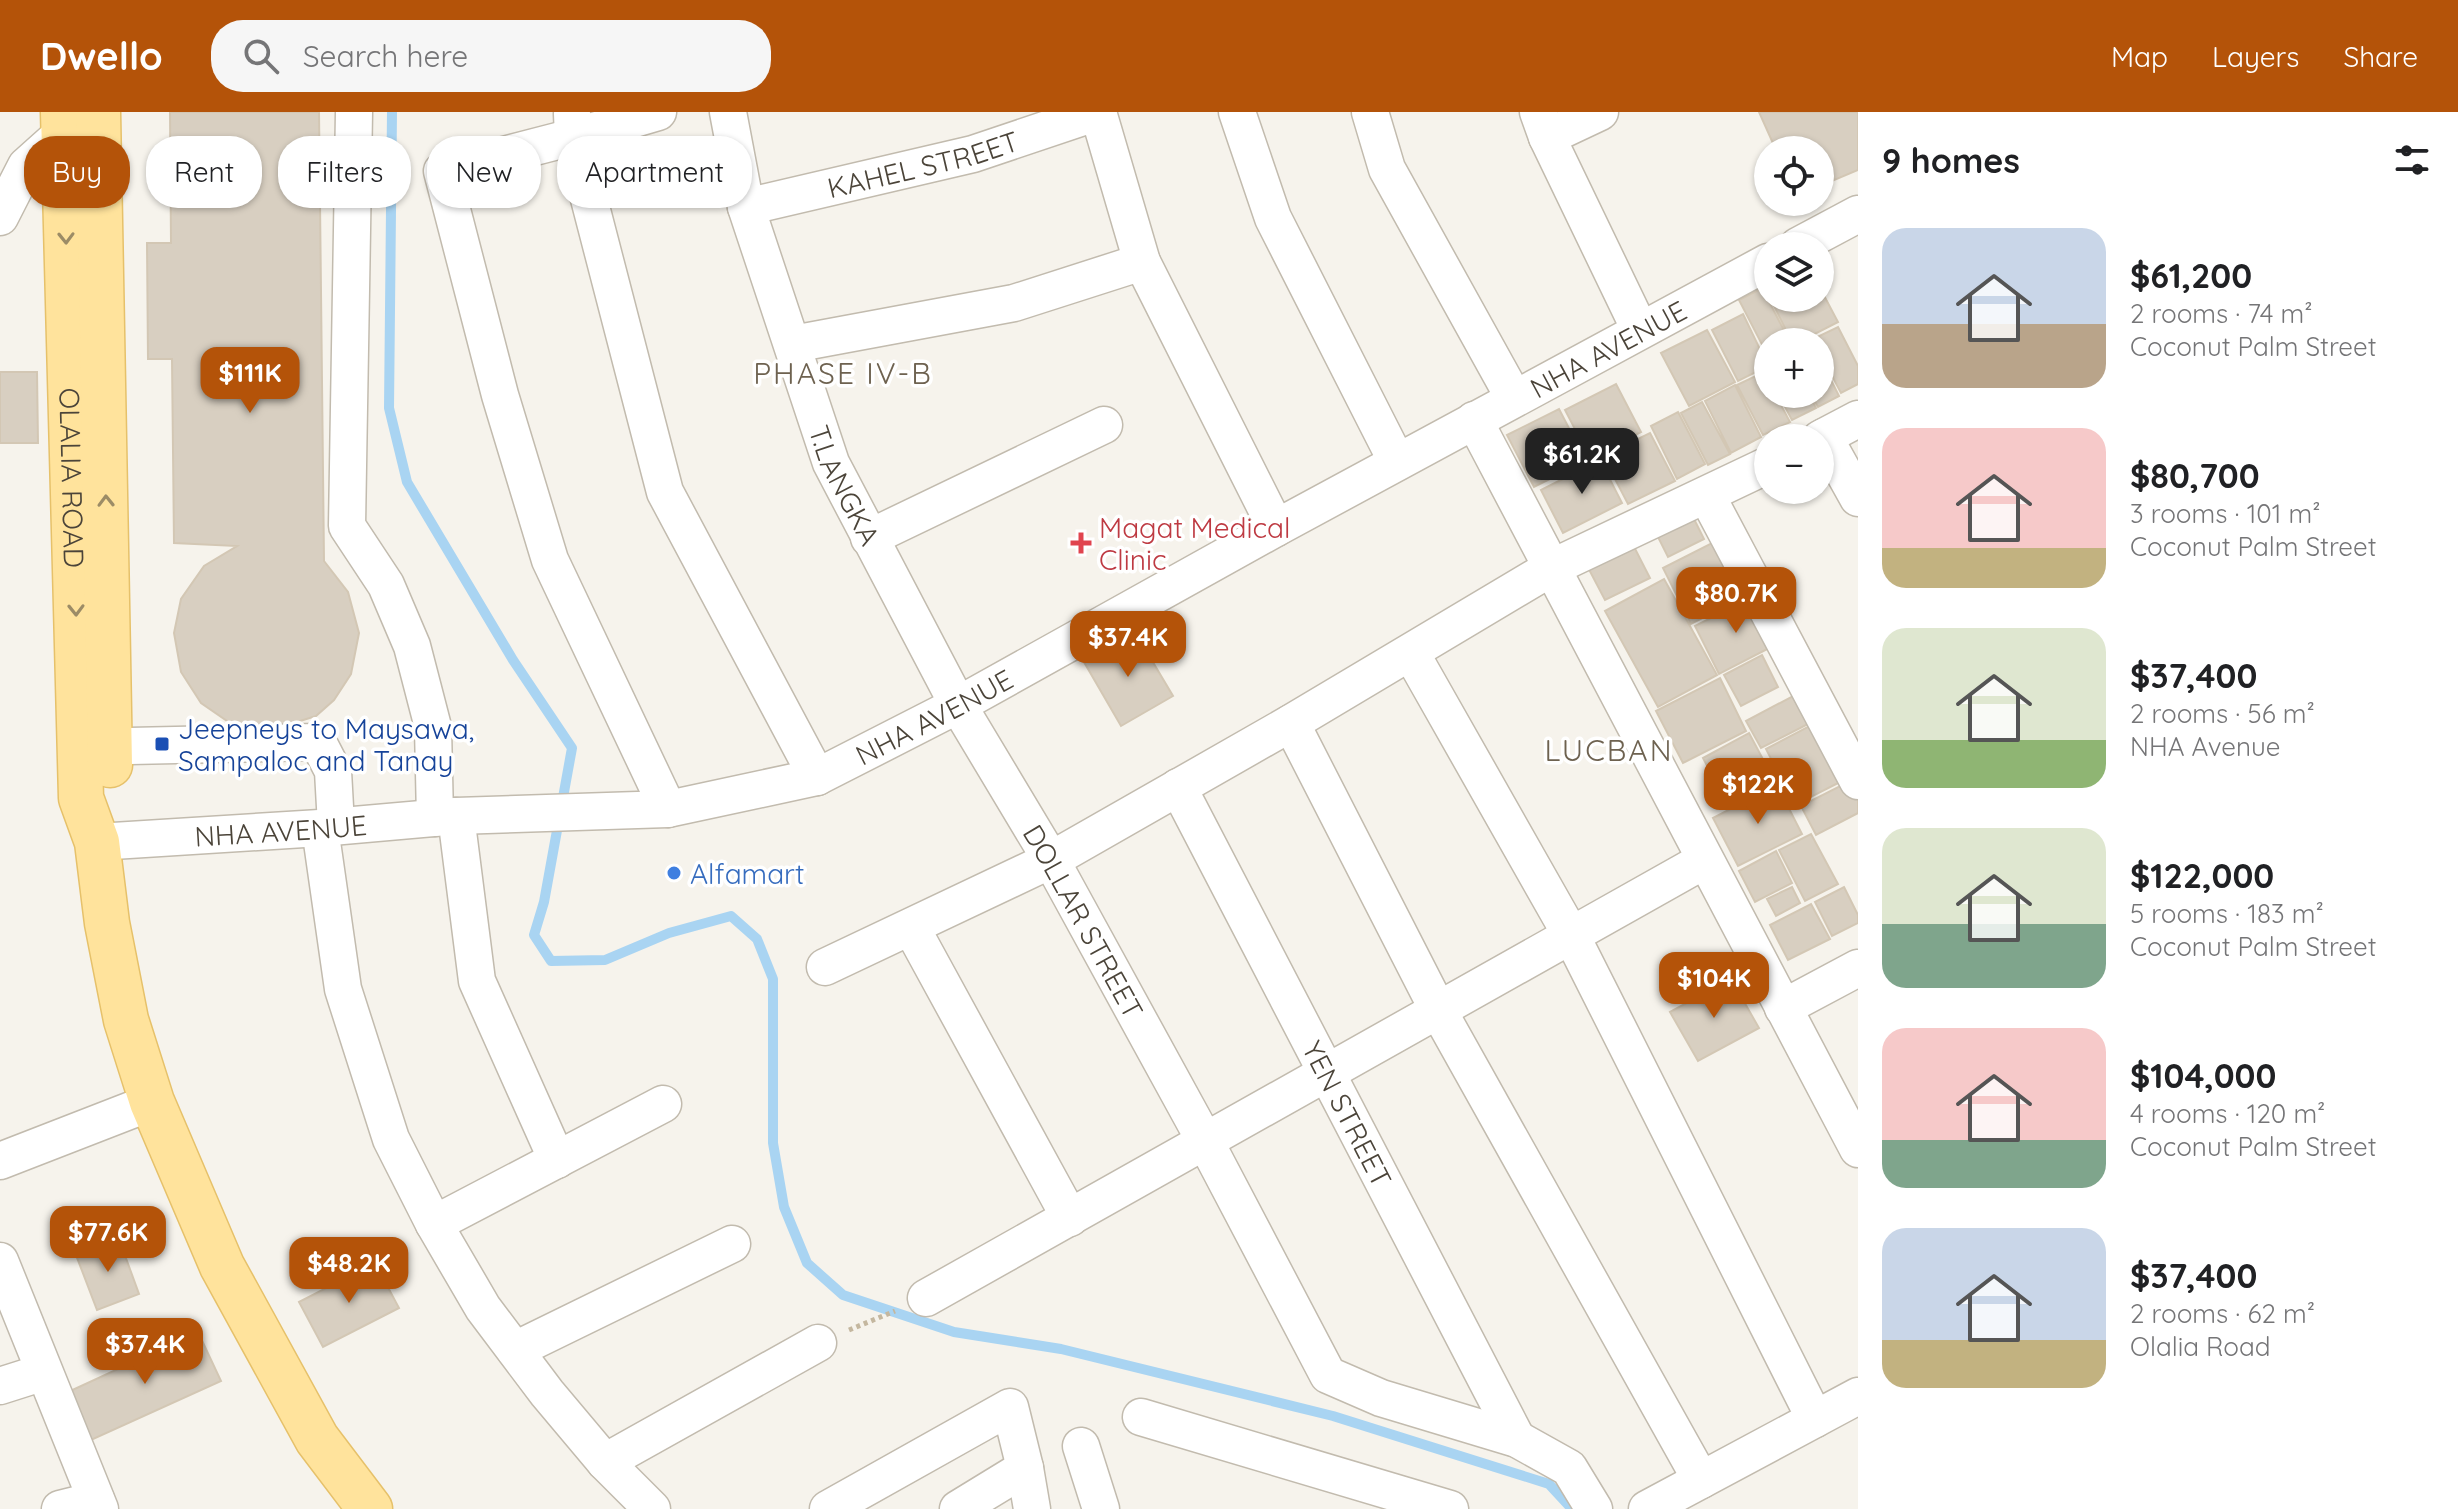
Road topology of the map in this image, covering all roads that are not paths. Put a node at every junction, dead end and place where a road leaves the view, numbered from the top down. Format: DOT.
graph roads {
  1 [pos="354,112"];
  2 [pos="658,112"];
  3 [pos="728,112"];
  4 [pos="1098,112"];
  5 [pos="1237,112"];
  6 [pos="1370,112"];
  7 [pos="1600,112"];
  8 [pos="81,122"];
  9 [pos="572,125"];
  10 [pos="1542,125"];
  11 [pos="733,136"];
  12 [pos="752,206"];
  13 [pos="746,208"];
  14 [pos="1858,214"];
  15 [pos="0,217"];
  16 [pos="1824,232"];
  17 [pos="1142,262"];
  18 [pos="1754,269"];
  19 [pos="1640,330"];
  20 [pos="793,344"];
  21 [pos="1514,398"];
  22 [pos="1858,419"];
  23 [pos="1474,420"];
  24 [pos="1104,425"];
  25 [pos="1834,432"];
  26 [pos="1834,458"];
  27 [pos="1397,462"];
  28 [pos="1754,472"];
  29 [pos="1707,496"];
  30 [pos="1858,498"];
  31 [pos="1276,528"];
  32 [pos="869,538"];
  33 [pos="1551,568"];
  34 [pos="1411,653"];
  35 [pos="958,705"];
  36 [pos="1291,723"];
  37 [pos="95,747"];
  38 [pos="817,777"];
  39 [pos="1858,781"];
  40 [pos="1178,787"];
  41 [pos="668,809"];
  42 [pos="446,817"];
  43 [pos="328,826"];
  44 [pos="97,842"];
  45 [pos="1051,860"];
  46 [pos="1705,860"];
  47 [pos="911,927"];
  48 [pos="1571,935"];
  49 [pos="825,967"];
  50 [pos="1858,968"];
  51 [pos="1783,1008"];
  52 [pos="1438,1010"];
  53 [pos="1327,1073"];
  54 [pos="152,1102"];
  55 [pos="663,1104"];
  56 [pos="1205,1141"];
  57 [pos="1858,1149"];
  58 [pos="557,1160"];
  59 [pos="0,1161"];
  60 [pos="1070,1218"];
  61 [pos="434,1224"];
  62 [pos="732,1244"];
  63 [pos="0,1261"];
  64 [pos="926,1298"];
  65 [pos="818,1343"];
  66 [pos="515,1350"];
  67 [pos="44,1372"];
  68 [pos="0,1386"];
  69 [pos="1858,1396"];
  70 [pos="1141,1417"];
  71 [pos="1815,1419"];
  72 [pos="1517,1439"];
  73 [pos="1081,1446"];
  74 [pos="605,1462"];
  75 [pos="1025,1468"];
  76 [pos="1701,1480"];
  77 [pos="98,1504"];
  78 [pos="60,1509"];
  79 [pos="370,1509"];
  80 [pos="652,1509"];
  81 [pos="828,1509"];
  82 [pos="958,1509"];
  83 [pos="1032,1509"];
  84 [pos="1101,1509"];
  85 [pos="1450,1509"];
  86 [pos="1594,1509"];
  87 [pos="1647,1509"];
  1 -- 42 [label="street"];
  2 -- 9 [label="street"];
  3 -- 11 [label="street, T.LANGKA"];
  4 -- 12 [label="street, KAHEL STREET"];
  4 -- 17 [label="street"];
  5 -- 27 [label="street"];
  6 -- 21 [label="street"];
  7 -- 10 [label="street"];
  8 -- 15 [label="street"];
  8 -- 37 [label="main road, OLALIA ROAD"];
  9 -- 38 [label="street"];
  9 -- 41 [label="street"];
  10 -- 19 [label="street"];
  13 -- 20 [label="street, T.LANGKA"];
  14 -- 16 [label="street"];
  17 -- 20 [label="street"];
  17 -- 31 [label="street"];
  18 -- 19 [label="street, NHA AVENUE"];
  19 -- 21 [label="street, NHA AVENUE"];
  20 -- 32 [label="street, T.LANGKA"];
  21 -- 23 [label="street, NHA AVENUE"];
  22 -- 25 [label="street"];
  23 -- 27 [label="street, NHA AVENUE"];
  23 -- 33 [label="street"];
  24 -- 32 [label="street"];
  26 -- 30 [label="street"];
  27 -- 31 [label="street, NHA AVENUE"];
  28 -- 29 [label="street"];
  29 -- 33 [label="street"];
  29 -- 39 [label="street"];
  31 -- 35 [label="street, NHA AVENUE"];
  32 -- 35 [label="street, T.LANGKA"];
  33 -- 34 [label="street"];
  33 -- 46 [label="street"];
  34 -- 36 [label="street"];
  34 -- 48 [label="street"];
  35 -- 38 [label="street, NHA AVENUE"];
  35 -- 45 [label="street, DOLLAR STREET"];
  36 -- 40 [label="street"];
  36 -- 52 [label="street"];
  37 -- 43 [label="street"];
  37 -- 44 [label="main road, OLALIA ROAD"];
  38 -- 41 [label="street, NHA AVENUE"];
  40 -- 45 [label="street"];
  40 -- 53 [label="street, YEN STREET"];
  41 -- 42 [label="street, NHA AVENUE"];
  42 -- 43 [label="street, NHA AVENUE"];
  42 -- 58 [label="street"];
  43 -- 44 [label="street, NHA AVENUE"];
  43 -- 61 [label="street"];
  44 -- 54 [label="main road, OLALIA ROAD"];
  45 -- 47 [label="street"];
  45 -- 56 [label="street, DOLLAR STREET"];
  46 -- 48 [label="street"];
  46 -- 51 [label="street"];
  47 -- 49 [label="street"];
  47 -- 60 [label="street"];
  48 -- 52 [label="street"];
  48 -- 71 [label="street"];
  50 -- 51 [label="street"];
  51 -- 57 [label="street"];
  52 -- 53 [label="street"];
  52 -- 76 [label="street"];
  53 -- 56 [label="street"];
  53 -- 72 [label="street, YEN STREET"];
  54 -- 59 [label="street"];
  54 -- 79 [label="main road, OLALIA ROAD"];
  55 -- 58 [label="street"];
  56 -- 60 [label="street"];
  56 -- 72 [label="street, DOLLAR STREET"];
  58 -- 61 [label="street"];
  60 -- 64 [label="street"];
  61 -- 66 [label="street"];
  62 -- 66 [label="street"];
  63 -- 67 [label="street"];
  65 -- 74 [label="street"];
  66 -- 74 [label="street"];
  67 -- 68 [label="street"];
  67 -- 77 [label="street"];
  69 -- 71 [label="street"];
  70 -- 85 [label="street"];
  71 -- 76 [label="street"];
  72 -- 86 [label="street, DOLLAR STREET"];
  73 -- 84 [label="street"];
  74 -- 80 [label="street"];
  75 -- 81 [label="street"];
  75 -- 82 [label="street"];
  75 -- 83 [label="street"];
  76 -- 87 [label="street"];
  77 -- 78 [label="street"];
}
